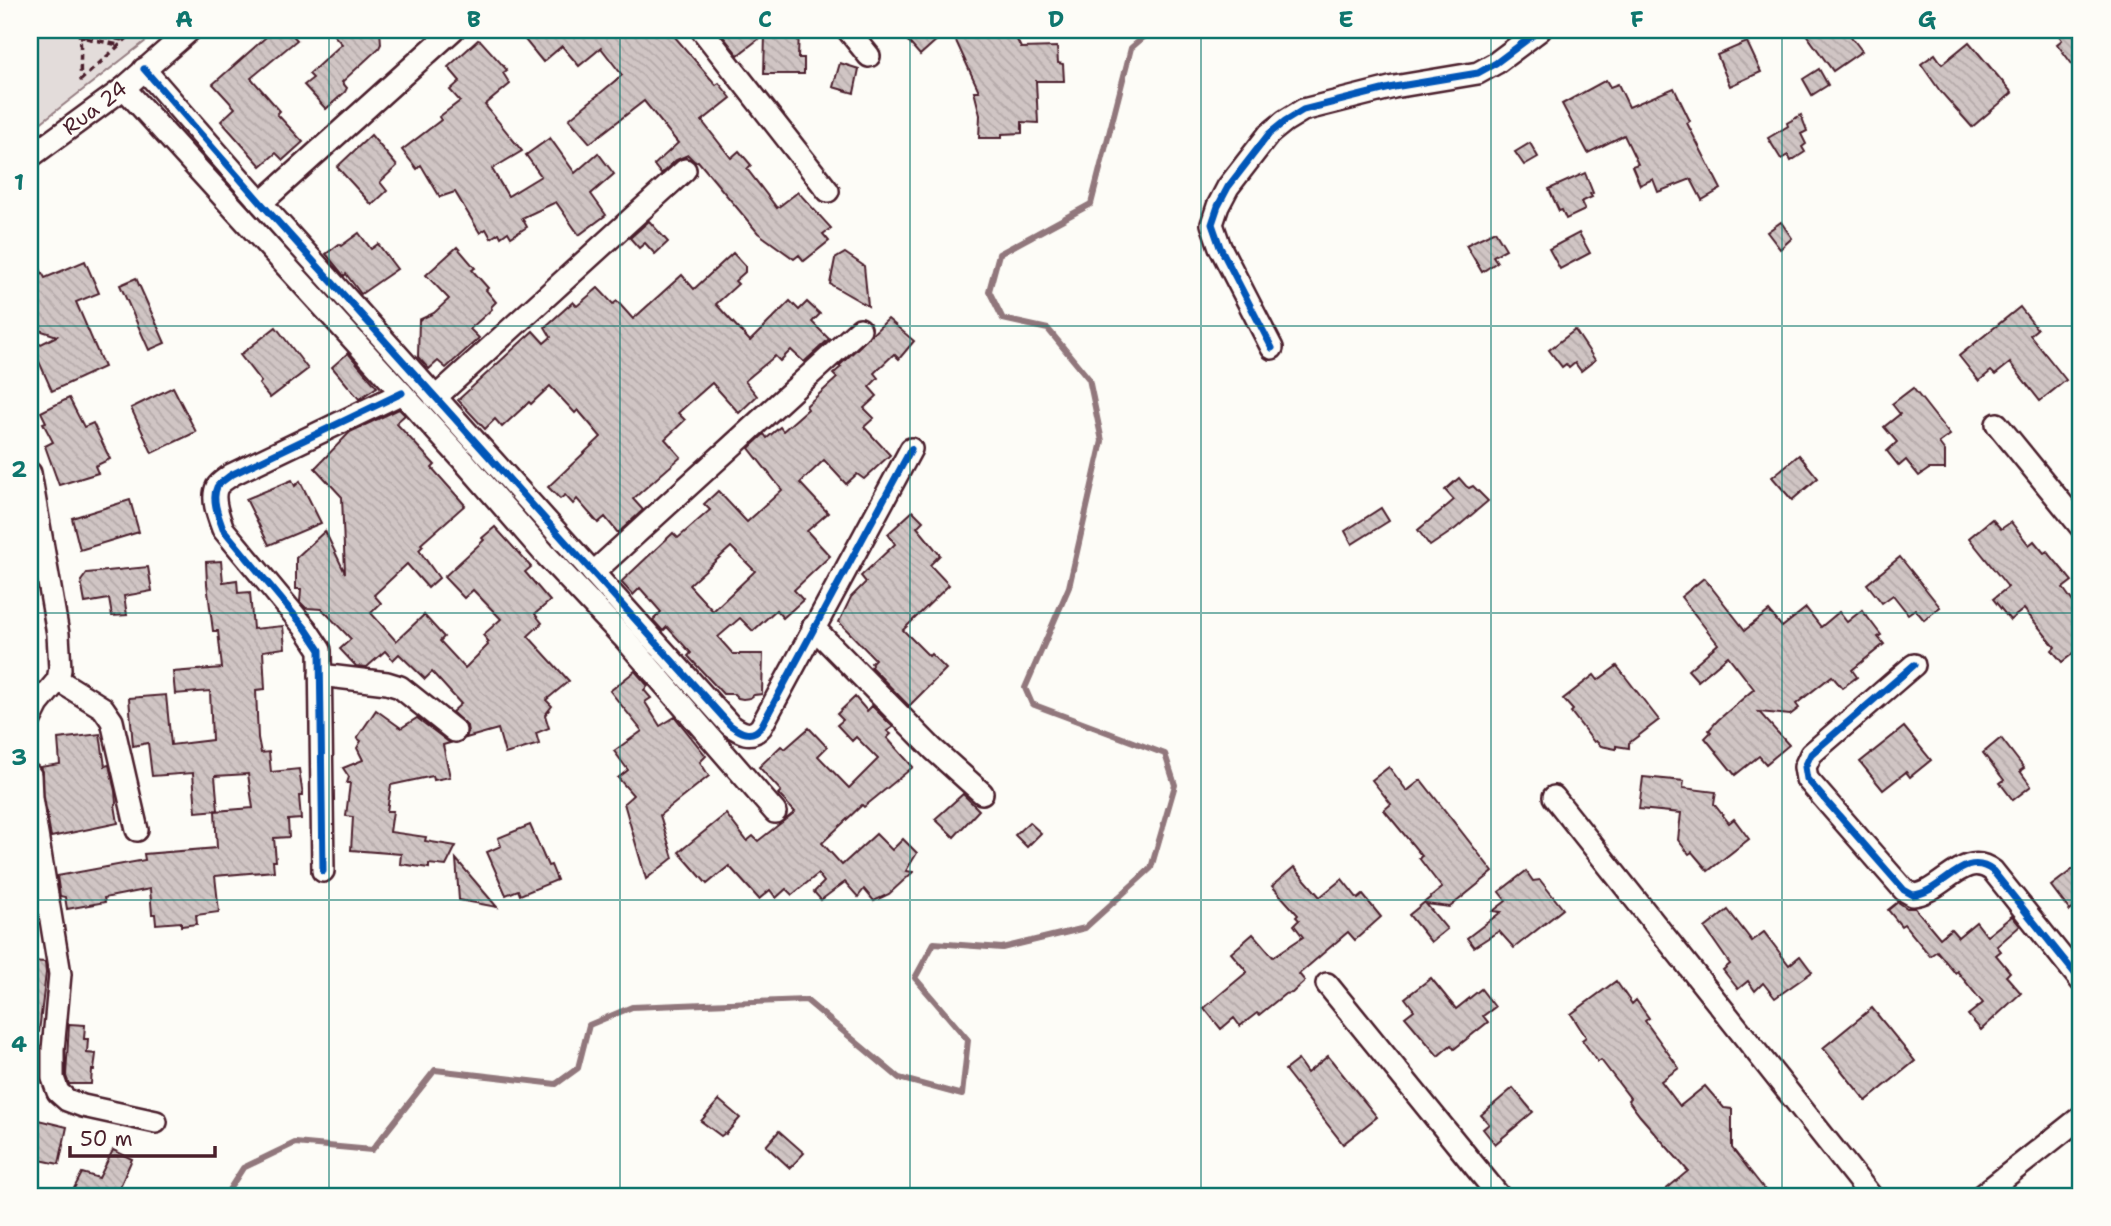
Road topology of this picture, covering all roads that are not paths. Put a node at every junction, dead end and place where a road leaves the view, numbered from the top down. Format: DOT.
graph roads {
  1 [pos="190,30"];
  2 [pos="453,30"];
  3 [pos="702,30"];
  4 [pos="848,30"];
  5 [pos="1541,30"];
  6 [pos="870,56"];
  7 [pos="144,69"];
  8 [pos="124,88"];
  9 [pos="30,157"];
  10 [pos="685,170"];
  11 [pos="828,191"];
  12 [pos="261,203"];
  13 [pos="860,329"];
  14 [pos="1272,348"];
  15 [pos="402,393"];
  16 [pos="435,398"];
  17 [pos="1997,424"];
  18 [pos="911,449"];
  19 [pos="30,472"];
  20 [pos="2081,527"];
  21 [pos="593,573"];
  22 [pos="813,627"];
  23 [pos="1914,665"];
  24 [pos="320,675"];
  25 [pos="58,680"];
  26 [pos="30,720"];
  27 [pos="455,731"];
  28 [pos="30,775"];
  29 [pos="982,793"];
  30 [pos="1554,797"];
  31 [pos="775,812"];
  32 [pos="137,830"];
  33 [pos="323,871"];
  34 [pos="2081,981"];
  35 [pos="1327,984"];
  36 [pos="2081,1116"];
  37 [pos="156,1122"];
  38 [pos="1499,1196"];
  39 [pos="1871,1196"];
  40 [pos="1981,1196"];
  1 -- 7 [label="street, Rua 24"];
  2 -- 12 [label="street"];
  3 -- 11 [label="street"];
  4 -- 6 [label="street"];
  5 -- 14 [label="street"];
  7 -- 8 [label="street, Rua 24"];
  7 -- 12 [label="street"];
  8 -- 9 [label="street, Rua 24"];
  8 -- 15 [label="street"];
  10 -- 16 [label="street"];
  12 -- 16 [label="street"];
  13 -- 21 [label="street"];
  15 -- 24 [label="street"];
  15 -- 31 [label="street"];
  16 -- 21 [label="street"];
  17 -- 20 [label="street"];
  18 -- 22 [label="street"];
  19 -- 25 [label="street"];
  21 -- 22 [label="street"];
  22 -- 29 [label="street"];
  23 -- 34 [label="street"];
  24 -- 27 [label="street"];
  24 -- 33 [label="street"];
  25 -- 26 [label="street"];
  25 -- 32 [label="street"];
  28 -- 37 [label="street"];
  30 -- 39 [label="street"];
  35 -- 38 [label="street"];
  36 -- 40 [label="street"];
}
